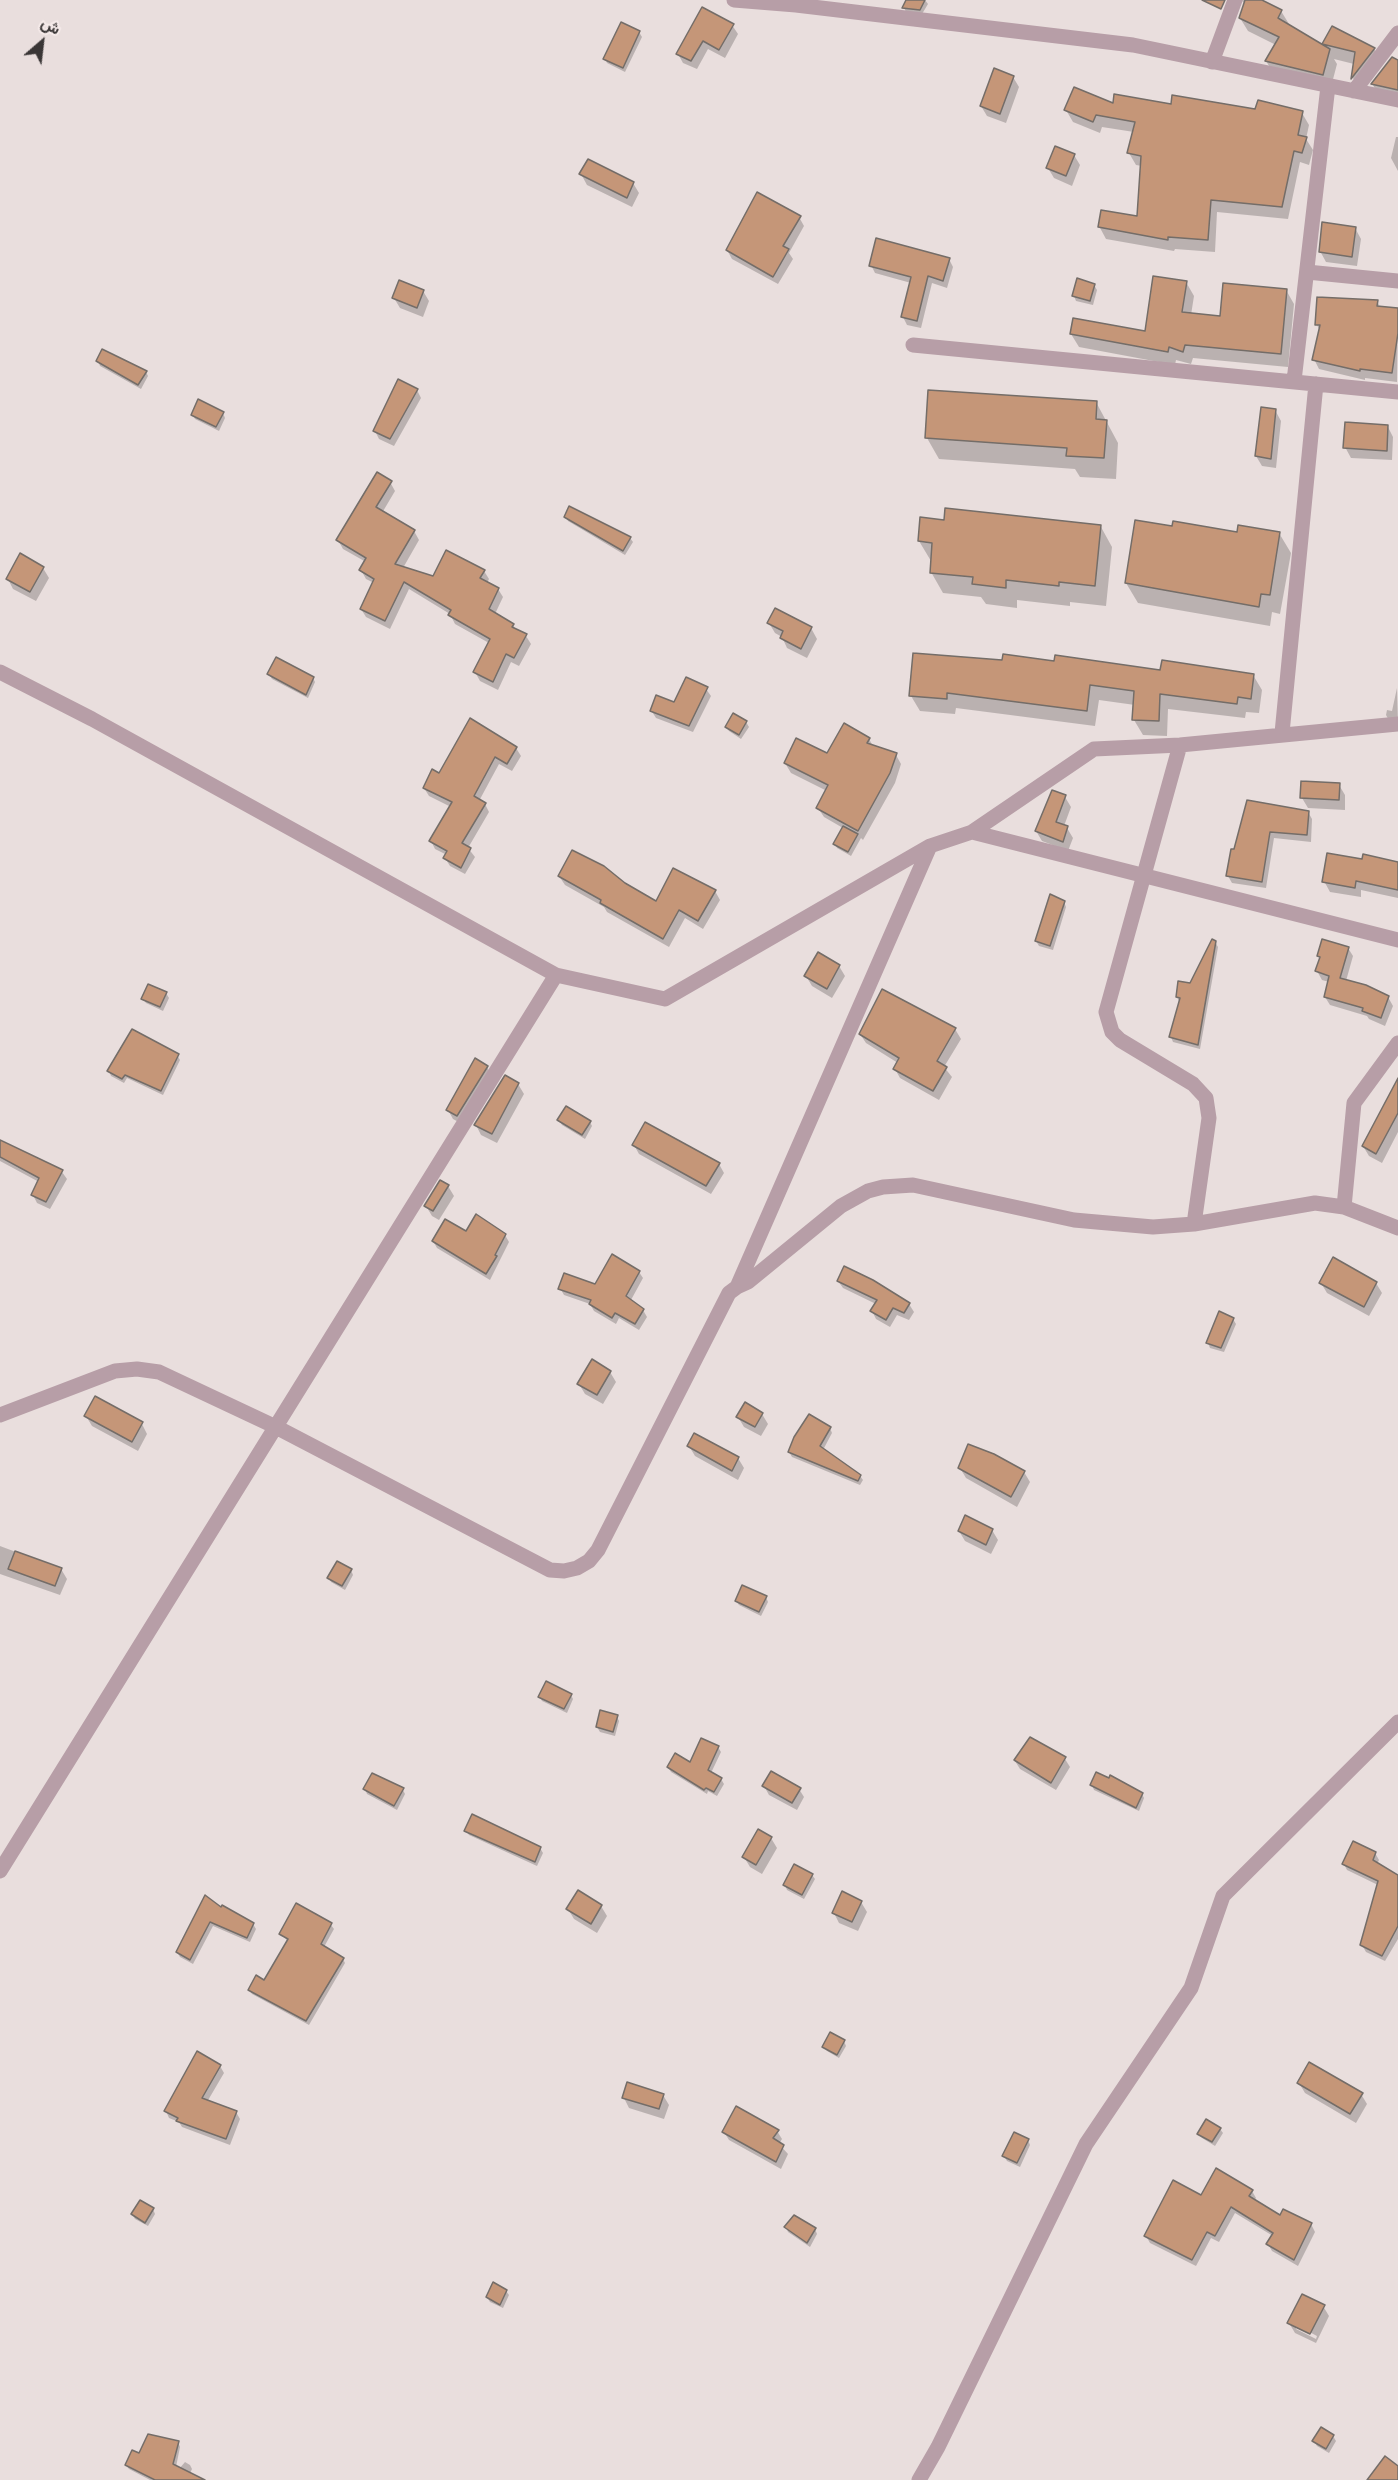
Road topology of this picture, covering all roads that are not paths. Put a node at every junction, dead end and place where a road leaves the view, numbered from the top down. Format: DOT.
graph roads {
  1 [pos="734,0"];
  2 [pos="1235,0"];
  3 [pos="1398,33"];
  4 [pos="1212,62"];
  5 [pos="1328,86"];
  6 [pos="1354,91"];
  7 [pos="1398,100"];
  8 [pos="1307,272"];
  9 [pos="1398,281"];
  10 [pos="913,345"];
  11 [pos="1294,381"];
  12 [pos="1316,384"];
  13 [pos="1398,392"];
  14 [pos="0,672"];
  15 [pos="1398,724"];
  16 [pos="1282,734"];
  17 [pos="1180,745"];
  18 [pos="972,832"];
  19 [pos="930,846"];
  20 [pos="1144,875"];
  21 [pos="1398,940"];
  22 [pos="556,975"];
  23 [pos="1398,1043"];
  24 [pos="1344,1207"];
  25 [pos="1194,1224"];
  26 [pos="1398,1228"];
  27 [pos="737,1287"];
  28 [pos="0,1415"];
  29 [pos="276,1426"];
  30 [pos="1398,1722"];
  31 [pos="0,1871"];
  32 [pos="919,2480"];
  1 -- 4 [label="street"];
  2 -- 4 [label="street"];
  3 -- 6 [label="street"];
  4 -- 5 [label="street"];
  5 -- 6 [label="street"];
  5 -- 8 [label="street"];
  6 -- 7 [label="street"];
  8 -- 9 [label="street"];
  8 -- 11 [label="street"];
  10 -- 11 [label="street"];
  11 -- 12 [label="street"];
  12 -- 13 [label="street"];
  12 -- 16 [label="street"];
  14 -- 22 [label="street"];
  15 -- 16 [label="street"];
  16 -- 17 [label="street"];
  17 -- 18 [label="street"];
  17 -- 20 [label="street"];
  18 -- 19 [label="street"];
  18 -- 20 [label="street"];
  19 -- 22 [label="street"];
  19 -- 27 [label="street"];
  20 -- 21 [label="street"];
  20 -- 25 [label="street"];
  22 -- 29 [label="street"];
  23 -- 24 [label="street"];
  24 -- 25 [label="street"];
  24 -- 26 [label="street"];
  25 -- 27 [label="street"];
  27 -- 29 [label="street"];
  28 -- 29 [label="street"];
  29 -- 31 [label="street"];
  30 -- 32 [label="street"];
}
